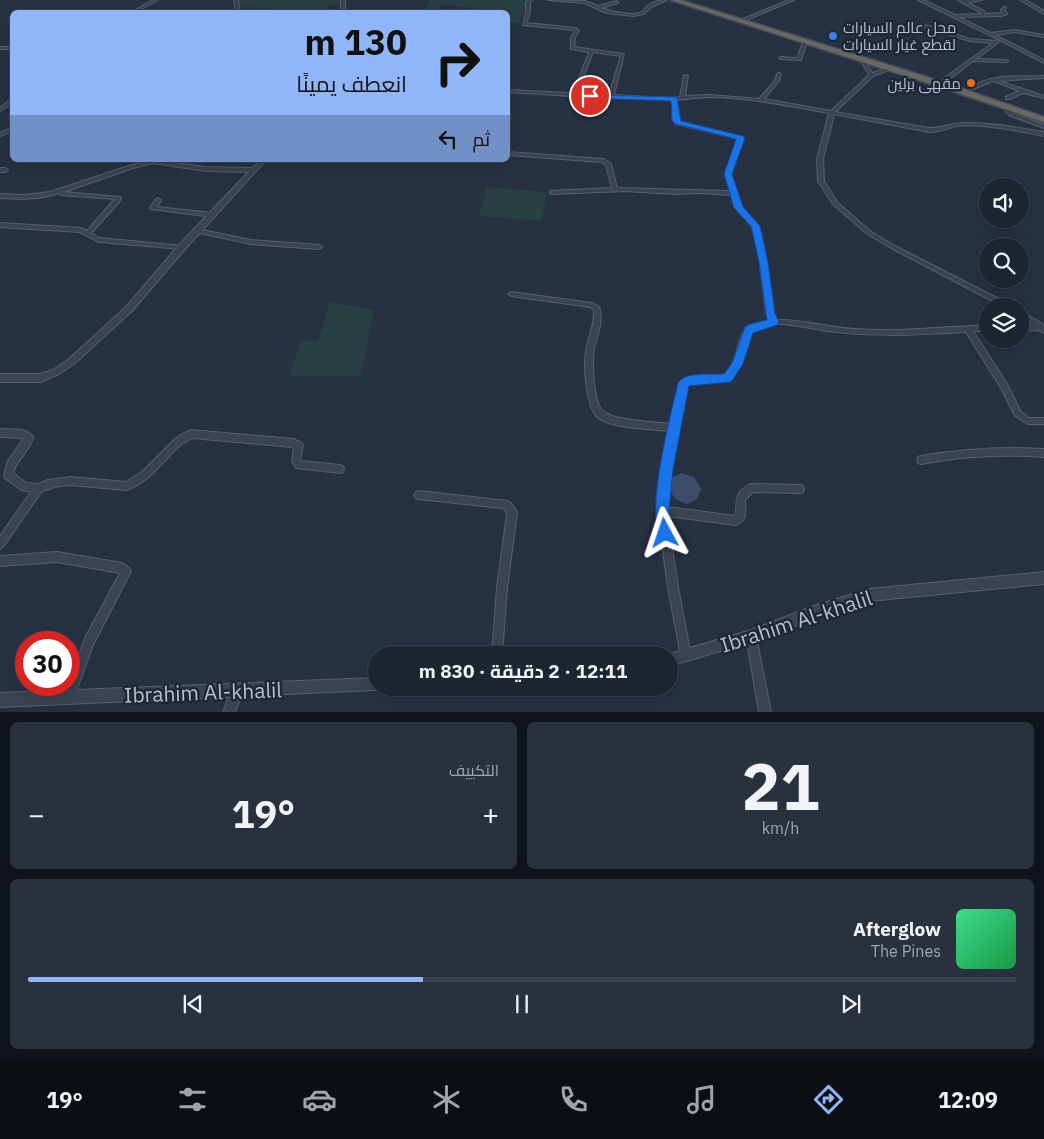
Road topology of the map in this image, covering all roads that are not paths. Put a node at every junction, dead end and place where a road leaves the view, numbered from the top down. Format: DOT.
graph roads {
  1 [pos="156,0"];
  2 [pos="531,0"];
  3 [pos="550,0"];
  4 [pos="665,0"];
  5 [pos="674,0"];
  6 [pos="684,0"];
  7 [pos="792,0"];
  8 [pos="920,0"];
  9 [pos="980,0"];
  10 [pos="1022,0"];
  11 [pos="962,1"];
  12 [pos="618,2"];
  13 [pos="599,7"];
  14 [pos="1005,8"];
  15 [pos="140,9"];
  16 [pos="1044,13"];
  17 [pos="983,14"];
  18 [pos="954,17"];
  19 [pos="745,19"];
  20 [pos="922,24"];
  21 [pos="991,34"];
  22 [pos="1044,37"];
  23 [pos="1003,40"];
  24 [pos="805,41"];
  25 [pos="995,42"];
  26 [pos="591,51"];
  27 [pos="851,56"];
  28 [pos="781,58"];
  29 [pos="973,60"];
  30 [pos="1006,61"];
  31 [pos="864,62"];
  32 [pos="1044,62"];
  33 [pos="887,70"];
  34 [pos="779,74"];
  35 [pos="871,75"];
  36 [pos="686,76"];
  37 [pos="931,77"];
  38 [pos="1044,77"];
  39 [pos="945,80"];
  40 [pos="992,80"];
  41 [pos="972,88"];
  42 [pos="1023,90"];
  43 [pos="510,92"];
  44 [pos="571,95"];
  45 [pos="611,96"];
  46 [pos="1044,97"];
  47 [pos="682,98"];
  48 [pos="1008,98"];
  49 [pos="674,99"];
  50 [pos="761,100"];
  51 [pos="10,103"];
  52 [pos="0,105"];
  53 [pos="7,106"];
  54 [pos="0,110"];
  55 [pos="1044,111"];
  56 [pos="832,112"];
  57 [pos="1044,115"];
  58 [pos="1044,120"];
  59 [pos="1044,125"];
  60 [pos="1044,134"];
  61 [pos="510,152"];
  62 [pos="151,162"];
  63 [pos="163,162"];
  64 [pos="261,162"];
  65 [pos="253,170"];
  66 [pos="615,189"];
  67 [pos="552,192"];
  68 [pos="56,193"];
  69 [pos="733,193"];
  70 [pos="0,196"];
  71 [pos="158,200"];
  72 [pos="212,215"];
  73 [pos="0,224"];
  74 [pos="198,231"];
  75 [pos="88,233"];
  76 [pos="182,247"];
  77 [pos="319,247"];
  78 [pos="511,294"];
  79 [pos="992,298"];
  80 [pos="1029,319"];
  81 [pos="773,322"];
  82 [pos="1043,327"];
  83 [pos="979,328"];
  84 [pos="1029,328"];
  85 [pos="968,329"];
  86 [pos="0,378"];
  87 [pos="1044,421"];
  88 [pos="674,428"];
  89 [pos="0,433"];
  90 [pos="1044,452"];
  91 [pos="921,460"];
  92 [pos="340,469"];
  93 [pos="39,488"];
  94 [pos="800,490"];
  95 [pos="419,495"];
  96 [pos="662,511"];
  97 [pos="0,544"];
  98 [pos="0,561"];
  99 [pos="1044,578"];
  100 [pos="751,636"];
  101 [pos="498,646"];
  102 [pos="686,656"];
  103 [pos="678,658"];
  104 [pos="80,666"];
  105 [pos="368,684"];
  106 [pos="236,691"];
  107 [pos="69,696"];
  108 [pos="80,696"];
  109 [pos="0,700"];
  110 [pos="229,712"];
  111 [pos="765,712"];
  1 -- 15 [label="street"];
  2 -- 26 [label="street"];
  3 -- 13 [label="street"];
  4 -- 13 [label="street"];
  5 -- 24 [label="highway"];
  6 -- 19 [label="highway"];
  7 -- 19 [label="street"];
  8 -- 18 [label="street"];
  9 -- 11 [label="street"];
  10 -- 16 [label="street"];
  11 -- 17 [label="street"];
  12 -- 13 [label="street"];
  14 -- 17 [label="street"];
  17 -- 18 [label="street"];
  18 -- 21 [label="street"];
  19 -- 37 [label="highway"];
  20 -- 25 [label="street"];
  21 -- 22 [label="street"];
  21 -- 23 [label="street"];
  23 -- 25 [label="street"];
  23 -- 32 [label="street"];
  24 -- 27 [label="highway"];
  24 -- 28 [label="street"];
  25 -- 29 [label="street"];
  26 -- 44 [label="street"];
  26 -- 45 [label="street"];
  27 -- 31 [label="highway"];
  27 -- 58 [label="highway"];
  29 -- 30 [label="street"];
  29 -- 39 [label="street"];
  31 -- 33 [label="highway"];
  31 -- 35 [label="street"];
  33 -- 35 [label="street"];
  33 -- 59 [label="highway"];
  34 -- 50 [label="street"];
  35 -- 56 [label="street"];
  36 -- 47 [label="street"];
  37 -- 39 [label="highway"];
  37 -- 57 [label="highway"];
  38 -- 40 [label="street"];
  39 -- 41 [label="highway"];
  40 -- 41 [label="street"];
  40 -- 42 [label="street"];
  41 -- 48 [label="highway"];
  42 -- 46 [label="street"];
  42 -- 48 [label="street"];
  43 -- 44 [label="street"];
  44 -- 45 [label="street"];
  45 -- 49 [label="street"];
  47 -- 49 [label="street"];
  47 -- 50 [label="street"];
  48 -- 55 [label="highway"];
  49 -- 69 [label="street"];
  50 -- 56 [label="street"];
  51 -- 53 [label="street"];
  52 -- 53 [label="street"];
  53 -- 54 [label="street"];
  56 -- 60 [label="street"];
  56 -- 79 [label="street"];
  61 -- 66 [label="street"];
  62 -- 68 [label="street"];
  63 -- 65 [label="street"];
  64 -- 65 [label="street"];
  65 -- 72 [label="street"];
  66 -- 67 [label="street"];
  66 -- 69 [label="street"];
  68 -- 70 [label="street"];
  68 -- 75 [label="street"];
  69 -- 81 [label="street"];
  71 -- 72 [label="street"];
  72 -- 74 [label="street"];
  73 -- 75 [label="street"];
  74 -- 76 [label="street"];
  74 -- 77 [label="street"];
  75 -- 76 [label="street"];
  76 -- 86 [label="street"];
  78 -- 88 [label="street"];
  80 -- 82 [label="street"];
  81 -- 85 [label="street"];
  81 -- 88 [label="street"];
  82 -- 84 [label="street"];
  83 -- 85 [label="street"];
  85 -- 87 [label="street"];
  88 -- 96 [label="street"];
  89 -- 93 [label="street"];
  90 -- 91 [label="street"];
  92 -- 93 [label="street"];
  93 -- 97 [label="street"];
  94 -- 96 [label="street"];
  95 -- 101 [label="street"];
  96 -- 102 [label="street"];
  98 -- 104 [label="street"];
  99 -- 100 [label="street, Ibrahim Al-khalil"];
  100 -- 102 [label="street, Ibrahim Al-khalil"];
  100 -- 111 [label="street"];
  102 -- 103 [label="street, Ibrahim Al-khalil"];
  105 -- 106 [label="street, Ibrahim Al-khalil"];
  106 -- 108 [label="street, Ibrahim Al-khalil"];
  106 -- 110 [label="street"];
  107 -- 109 [label="street, Ibrahim Al-khalil"];
}
